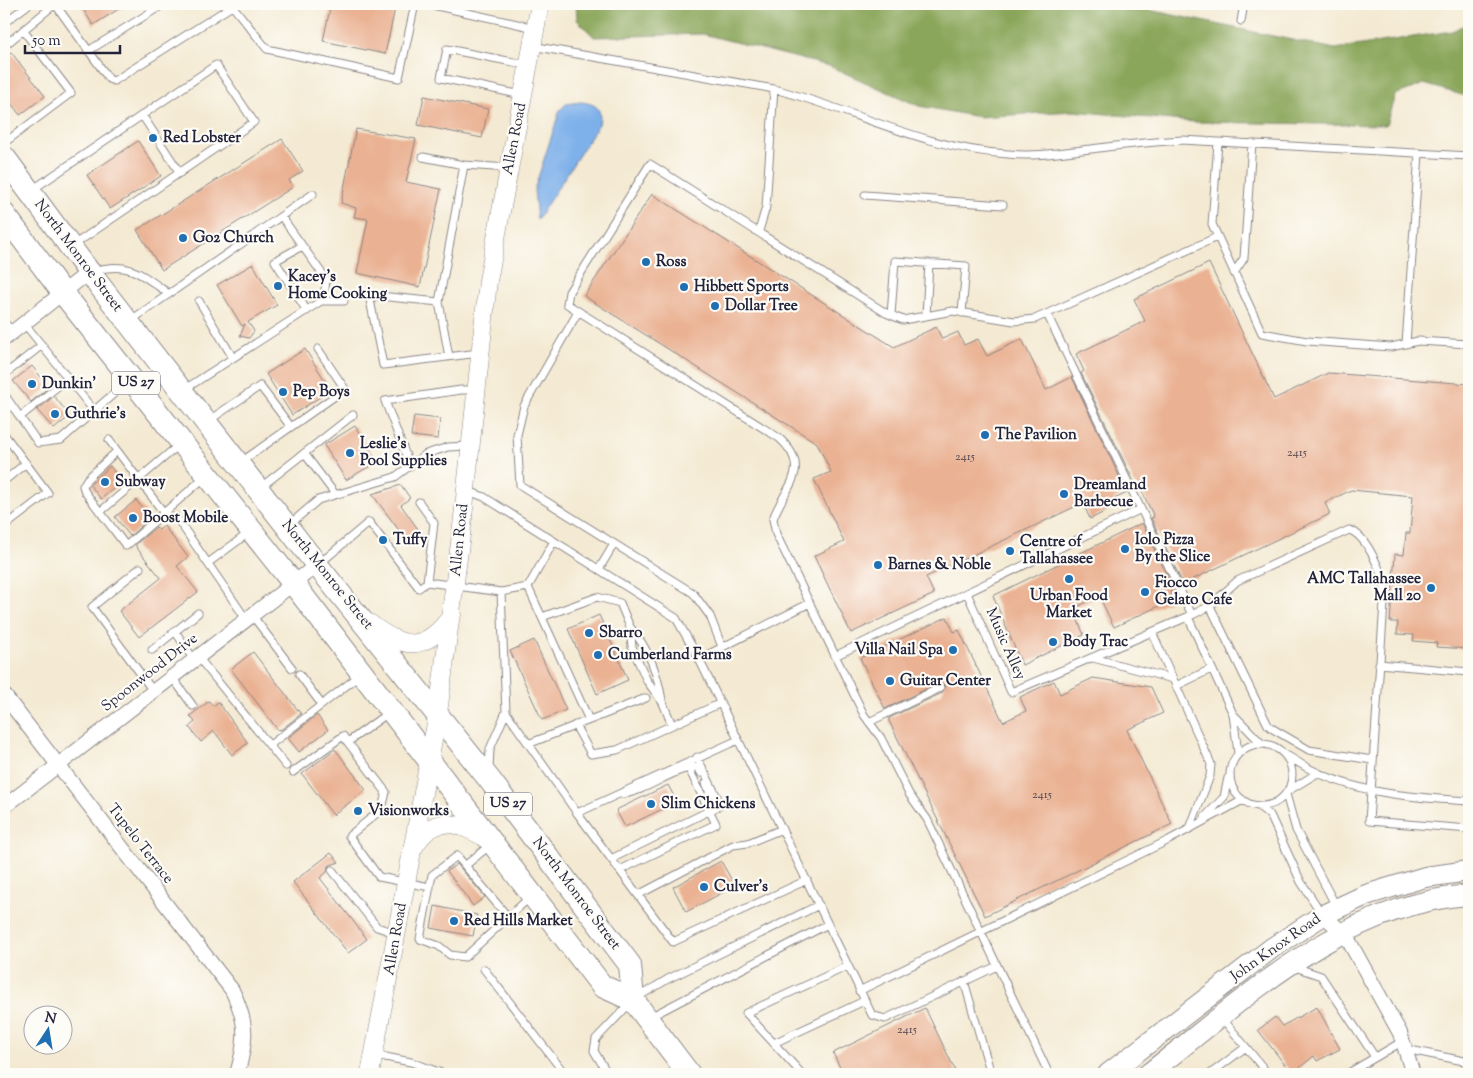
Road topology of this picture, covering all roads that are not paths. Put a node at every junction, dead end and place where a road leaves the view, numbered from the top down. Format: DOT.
graph roads {
  1 [pos="29,4"];
  2 [pos="55,4"];
  3 [pos="164,4"];
  4 [pos="415,4"];
  5 [pos="428,4"];
  6 [pos="540,4"];
  7 [pos="1244,4"];
  8 [pos="231,5"];
  9 [pos="1242,20"];
  10 [pos="4,23"];
  11 [pos="536,28"];
  12 [pos="23,30"];
  13 [pos="4,46"];
  14 [pos="532,46"];
  15 [pos="88,51"];
  16 [pos="528,66"];
  17 [pos="774,89"];
  18 [pos="523,95"];
  19 [pos="142,115"];
  20 [pos="1218,142"];
  21 [pos="4,143"];
  22 [pos="1252,144"];
  23 [pos="1419,153"];
  24 [pos="1469,156"];
  25 [pos="4,157"];
  26 [pos="423,157"];
  27 [pos="464,165"];
  28 [pos="509,168"];
  29 [pos="180,173"];
  30 [pos="30,192"];
  31 [pos="313,194"];
  32 [pos="864,195"];
  33 [pos="1003,205"];
  34 [pos="4,214"];
  35 [pos="281,216"];
  36 [pos="759,231"];
  37 [pos="1217,237"];
  38 [pos="302,246"];
  39 [pos="70,247"];
  40 [pos="929,263"];
  41 [pos="89,272"];
  42 [pos="1234,272"];
  43 [pos="63,293"];
  44 [pos="169,294"];
  45 [pos="199,301"];
  46 [pos="324,301"];
  47 [pos="344,301"];
  48 [pos="439,302"];
  49 [pos="307,311"];
  50 [pos="578,312"];
  51 [pos="962,313"];
  52 [pos="1048,314"];
  53 [pos="891,315"];
  54 [pos="926,316"];
  55 [pos="128,322"];
  56 [pos="12,329"];
  57 [pos="1406,344"];
  58 [pos="1469,344"];
  59 [pos="42,345"];
  60 [pos="318,349"];
  61 [pos="480,353"];
  62 [pos="449,357"];
  63 [pos="233,358"];
  64 [pos="4,375"];
  65 [pos="68,378"];
  66 [pos="132,378"];
  67 [pos="476,390"];
  68 [pos="181,391"];
  69 [pos="4,394"];
  70 [pos="94,411"];
  71 [pos="354,415"];
  72 [pos="20,417"];
  73 [pos="206,422"];
  74 [pos="291,427"];
  75 [pos="4,434"];
  76 [pos="109,440"];
  77 [pos="182,442"];
  78 [pos="470,446"];
  79 [pos="117,451"];
  80 [pos="304,453"];
  81 [pos="26,463"];
  82 [pos="238,464"];
  83 [pos="410,466"];
  84 [pos="208,475"];
  85 [pos="138,479"];
  86 [pos="4,481"];
  87 [pos="258,489"];
  88 [pos="466,490"];
  89 [pos="335,494"];
  90 [pos="419,502"];
  91 [pos="1141,509"];
  92 [pos="100,512"];
  93 [pos="164,514"];
  94 [pos="4,516"];
  95 [pos="176,517"];
  96 [pos="287,526"];
  97 [pos="252,530"];
  98 [pos="554,541"];
  99 [pos="614,544"];
  100 [pos="208,564"];
  101 [pos="317,565"];
  102 [pos="140,568"];
  103 [pos="599,569"];
  104 [pos="427,582"];
  105 [pos="293,583"];
  106 [pos="455,585"];
  107 [pos="528,587"];
  108 [pos="501,592"];
  109 [pos="967,593"];
  110 [pos="810,603"];
  111 [pos="1210,606"];
  112 [pos="198,613"];
  113 [pos="452,615"];
  114 [pos="1190,616"];
  115 [pos="249,617"];
  116 [pos="361,617"];
  117 [pos="542,618"];
  118 [pos="630,626"];
  119 [pos="175,632"];
  120 [pos="1152,632"];
  121 [pos="722,647"];
  122 [pos="152,650"];
  123 [pos="835,656"];
  124 [pos="196,658"];
  125 [pos="1092,658"];
  126 [pos="699,659"];
  127 [pos="1379,664"];
  128 [pos="292,668"];
  129 [pos="1212,669"];
  130 [pos="1469,672"];
  131 [pos="363,673"];
  132 [pos="299,674"];
  133 [pos="172,677"];
  134 [pos="1175,683"];
  135 [pos="940,688"];
  136 [pos="154,691"];
  137 [pos="4,695"];
  138 [pos="646,698"];
  139 [pos="663,703"];
  140 [pos="721,703"];
  141 [pos="322,705"];
  142 [pos="194,706"];
  143 [pos="391,710"];
  144 [pos="506,712"];
  145 [pos="438,713"];
  146 [pos="1232,714"];
  147 [pos="589,720"];
  148 [pos="869,722"];
  149 [pos="575,725"];
  150 [pos="672,725"];
  151 [pos="738,740"];
  152 [pos="348,742"];
  153 [pos="528,744"];
  154 [pos="1262,744"];
  155 [pos="270,745"];
  156 [pos="1238,753"];
  157 [pos="1284,753"];
  158 [pos="697,757"];
  159 [pos="429,759"];
  160 [pos="1372,760"];
  161 [pos="58,766"];
  162 [pos="286,766"];
  163 [pos="293,772"];
  164 [pos="1230,772"];
  165 [pos="1316,774"];
  166 [pos="490,779"];
  167 [pos="1370,790"];
  168 [pos="1287,792"];
  169 [pos="614,795"];
  170 [pos="1243,800"];
  171 [pos="1469,801"];
  172 [pos="1258,806"];
  173 [pos="4,807"];
  174 [pos="709,811"];
  175 [pos="577,813"];
  176 [pos="1202,821"];
  177 [pos="1190,828"];
  178 [pos="782,829"];
  179 [pos="1469,829"];
  180 [pos="491,842"];
  181 [pos="412,850"];
  182 [pos="611,859"];
  183 [pos="466,866"];
  184 [pos="332,870"];
  185 [pos="620,870"];
  186 [pos="1469,871"];
  187 [pos="807,880"];
  188 [pos="406,883"];
  189 [pos="430,887"];
  190 [pos="532,895"];
  191 [pos="1469,895"];
  192 [pos="638,896"];
  193 [pos="819,905"];
  194 [pos="1330,912"];
  195 [pos="508,917"];
  196 [pos="828,924"];
  197 [pos="981,931"];
  198 [pos="398,933"];
  199 [pos="1343,933"];
  200 [pos="848,966"];
  201 [pos="997,966"];
  202 [pos="1289,966"];
  203 [pos="484,969"];
  204 [pos="964,981"];
  205 [pos="859,991"];
  206 [pos="633,1000"];
  207 [pos="864,1001"];
  208 [pos="1222,1017"];
  209 [pos="647,1018"];
  210 [pos="774,1043"];
  211 [pos="1404,1045"];
  212 [pos="1246,1047"];
  213 [pos="374,1055"];
  214 [pos="1375,1058"];
  215 [pos="1469,1059"];
  216 [pos="1409,1073"];
  217 [pos="237,1074"];
  218 [pos="370,1074"];
  219 [pos="444,1074"];
  220 [pos="565,1074"];
  221 [pos="608,1074"];
  222 [pos="689,1074"];
  223 [pos="802,1074"];
  224 [pos="991,1074"];
  225 [pos="1049,1074"];
  226 [pos="1108,1074"];
  227 [pos="1148,1074"];
  228 [pos="1210,1074"];
  229 [pos="1268,1074"];
  230 [pos="1347,1074"];
  1 -- 10 [label="lane"];
  2 -- 12 [label="lane"];
  2 -- 15 [label="lane"];
  3 -- 15 [label="lane"];
  4 -- 8 [label="lane"];
  5 -- 11 [label="lane"];
  6 -- 11 [label="street, Allen Road"];
  7 -- 9 [label="lane"];
  8 -- 15 [label="lane"];
  11 -- 14 [label="street, Allen Road"];
  12 -- 13 [label="lane"];
  12 -- 21 [label="lane"];
  14 -- 16 [label="street, Allen Road"];
  14 -- 17 [label="lane"];
  16 -- 18 [label="street, Allen Road"];
  16 -- 18 [label="lane"];
  17 -- 20 [label="lane"];
  17 -- 36 [label="lane"];
  18 -- 28 [label="street, Allen Road"];
  19 -- 29 [label="lane"];
  19 -- 29 [label="lane"];
  19 -- 30 [label="lane"];
  20 -- 22 [label="lane"];
  20 -- 37 [label="lane"];
  22 -- 23 [label="lane"];
  22 -- 42 [label="lane"];
  23 -- 24 [label="lane"];
  23 -- 57 [label="lane"];
  25 -- 30 [label="main road, North Monroe Street / US 27"];
  26 -- 27 [label="lane"];
  27 -- 28 [label="lane"];
  27 -- 48 [label="lane"];
  28 -- 61 [label="street, Allen Road"];
  29 -- 39 [label="lane"];
  30 -- 39 [label="main road, North Monroe Street / US 27"];
  31 -- 35 [label="lane"];
  32 -- 33 [label="lane"];
  34 -- 43 [label="main road, North Monroe Street / US 27"];
  35 -- 38 [label="lane"];
  35 -- 44 [label="lane"];
  36 -- 50 [label="lane"];
  36 -- 53 [label="lane"];
  37 -- 42 [label="lane"];
  37 -- 52 [label="lane"];
  38 -- 46 [label="lane"];
  38 -- 49 [label="lane"];
  39 -- 41 [label="main road, North Monroe Street / US 27"];
  40 -- 51 [label="lane"];
  40 -- 53 [label="lane"];
  40 -- 54 [label="lane"];
  41 -- 43 [label="street"];
  41 -- 44 [label="lane"];
  41 -- 55 [label="main road, North Monroe Street / US 27"];
  42 -- 57 [label="lane"];
  43 -- 56 [label="street"];
  43 -- 66 [label="main road, North Monroe Street / US 27"];
  44 -- 55 [label="lane"];
  45 -- 63 [label="lane"];
  46 -- 47 [label="lane"];
  46 -- 49 [label="lane"];
  48 -- 62 [label="lane"];
  48 -- 62 [label="lane"];
  49 -- 63 [label="lane"];
  50 -- 99 [label="lane"];
  50 -- 110 [label="lane"];
  51 -- 52 [label="lane"];
  51 -- 54 [label="lane"];
  52 -- 91 [label="lane"];
  53 -- 54 [label="lane"];
  55 -- 68 [label="main road, North Monroe Street / US 27"];
  56 -- 59 [label="lane"];
  57 -- 58 [label="lane"];
  59 -- 64 [label="lane"];
  59 -- 65 [label="lane"];
  60 -- 74 [label="lane"];
  61 -- 62 [label="lane"];
  61 -- 67 [label="street, Allen Road"];
  63 -- 68 [label="lane"];
  65 -- 70 [label="lane"];
  65 -- 72 [label="lane"];
  66 -- 70 [label="lane"];
  66 -- 77 [label="main road, North Monroe Street / US 27"];
  67 -- 78 [label="street, Allen Road"];
  67 -- 83 [label="lane"];
  68 -- 73 [label="main road, North Monroe Street / US 27"];
  69 -- 72 [label="lane"];
  70 -- 72 [label="lane"];
  71 -- 80 [label="lane"];
  73 -- 74 [label="lane"];
  73 -- 77 [label="main road"];
  73 -- 82 [label="main road, North Monroe Street / US 27"];
  74 -- 82 [label="lane"];
  75 -- 81 [label="lane"];
  76 -- 79 [label="lane"];
  77 -- 84 [label="main road, North Monroe Street / US 27"];
  77 -- 85 [label="lane"];
  78 -- 83 [label="lane"];
  78 -- 88 [label="street, Allen Road"];
  79 -- 85 [label="lane"];
  79 -- 92 [label="lane"];
  80 -- 87 [label="lane"];
  80 -- 89 [label="lane"];
  81 -- 86 [label="lane"];
  81 -- 94 [label="lane"];
  82 -- 87 [label="main road, North Monroe Street / US 27"];
  83 -- 89 [label="lane"];
  84 -- 93 [label="lane"];
  84 -- 97 [label="main road, North Monroe Street / US 27"];
  85 -- 92 [label="lane"];
  85 -- 93 [label="lane"];
  87 -- 96 [label="main road, North Monroe Street / US 27"];
  88 -- 98 [label="lane"];
  88 -- 106 [label="street, Allen Road"];
  89 -- 96 [label="lane"];
  90 -- 104 [label="lane"];
  91 -- 109 [label="lane"];
  91 -- 114 [label="lane"];
  92 -- 93 [label="lane"];
  95 -- 100 [label="lane"];
  96 -- 101 [label="main road, North Monroe Street / US 27"];
  97 -- 100 [label="lane"];
  97 -- 105 [label="main road, North Monroe Street / US 27"];
  98 -- 103 [label="lane"];
  98 -- 107 [label="lane"];
  99 -- 103 [label="lane"];
  99 -- 121 [label="lane"];
  100 -- 115 [label="lane"];
  101 -- 104 [label="lane"];
  101 -- 105 [label="street, Spoonwood Drive"];
  101 -- 116 [label="main road, North Monroe Street / US 27"];
  102 -- 136 [label="lane"];
  103 -- 126 [label="lane"];
  104 -- 106 [label="lane"];
  105 -- 115 [label="street, Spoonwood Drive"];
  105 -- 131 [label="main road, North Monroe Street / US 27"];
  106 -- 108 [label="lane"];
  106 -- 113 [label="street, Allen Road"];
  107 -- 108 [label="lane"];
  107 -- 117 [label="lane"];
  108 -- 144 [label="lane"];
  109 -- 123 [label="lane"];
  109 -- 125 [label="lane, Music Alley"];
  110 -- 121 [label="lane"];
  110 -- 123 [label="lane"];
  111 -- 114 [label="lane, Music Alley"];
  111 -- 127 [label="lane, Music Alley"];
  111 -- 160 [label="lane"];
  112 -- 119 [label="lane"];
  113 -- 116 [label="street"];
  113 -- 145 [label="street, Allen Road"];
  114 -- 120 [label="lane, Music Alley"];
  114 -- 129 [label="lane"];
  115 -- 124 [label="street, Spoonwood Drive"];
  115 -- 128 [label="lane"];
  116 -- 145 [label="main road, North Monroe Street / US 27"];
  117 -- 118 [label="lane"];
  117 -- 147 [label="lane"];
  118 -- 139 [label="lane"];
  118 -- 139 [label="lane"];
  119 -- 122 [label="lane"];
  119 -- 124 [label="lane"];
  120 -- 125 [label="lane, Music Alley"];
  120 -- 134 [label="lane"];
  121 -- 126 [label="lane"];
  123 -- 148 [label="lane"];
  124 -- 133 [label="street, Spoonwood Drive"];
  124 -- 155 [label="lane"];
  125 -- 134 [label="lane"];
  126 -- 140 [label="lane"];
  127 -- 130 [label="lane"];
  127 -- 160 [label="lane"];
  129 -- 134 [label="lane"];
  129 -- 146 [label="lane"];
  131 -- 141 [label="lane"];
  131 -- 143 [label="main road, North Monroe Street / US 27"];
  132 -- 141 [label="lane"];
  133 -- 136 [label="street, Spoonwood Drive"];
  133 -- 142 [label="lane"];
  134 -- 177 [label="lane"];
  135 -- 148 [label="lane"];
  136 -- 161 [label="street, Spoonwood Drive"];
  137 -- 161 [label="street, Tupelo Terrace"];
  138 -- 147 [label="lane"];
  139 -- 150 [label="lane"];
  140 -- 150 [label="lane"];
  140 -- 151 [label="lane"];
  141 -- 155 [label="lane"];
  143 -- 152 [label="lane"];
  143 -- 159 [label="main road, North Monroe Street / US 27"];
  144 -- 153 [label="lane"];
  144 -- 166 [label="lane"];
  145 -- 159 [label="street, Allen Road"];
  145 -- 166 [label="main road, North Monroe Street / US 27"];
  146 -- 154 [label="lane"];
  146 -- 156 [label="lane"];
  147 -- 149 [label="lane"];
  148 -- 197 [label="lane"];
  149 -- 150 [label="lane"];
  149 -- 153 [label="lane"];
  151 -- 158 [label="lane"];
  151 -- 178 [label="lane"];
  152 -- 163 [label="lane"];
  152 -- 188 [label="lane"];
  153 -- 175 [label="lane"];
  154 -- 156 [label="lane"];
  154 -- 157 [label="lane"];
  155 -- 162 [label="lane"];
  156 -- 164 [label="lane"];
  157 -- 165 [label="lane"];
  157 -- 168 [label="lane"];
  158 -- 169 [label="lane"];
  158 -- 174 [label="lane"];
  159 -- 180 [label="main road, North Monroe Street / US 27"];
  159 -- 181 [label="street, Allen Road"];
  160 -- 167 [label="lane"];
  161 -- 173 [label="street, Spoonwood Drive"];
  161 -- 217 [label="street, Tupelo Terrace"];
  164 -- 170 [label="lane"];
  164 -- 176 [label="lane"];
  165 -- 167 [label="lane"];
  165 -- 168 [label="lane"];
  166 -- 206 [label="main road, North Monroe Street / US 27"];
  167 -- 171 [label="lane"];
  167 -- 179 [label="lane"];
  168 -- 172 [label="lane"];
  168 -- 194 [label="lane"];
  169 -- 174 [label="lane"];
  169 -- 175 [label="lane"];
  170 -- 172 [label="lane"];
  170 -- 176 [label="lane"];
  172 -- 194 [label="lane"];
  174 -- 182 [label="lane"];
  174 -- 185 [label="lane"];
  175 -- 182 [label="lane"];
  176 -- 177 [label="lane"];
  177 -- 197 [label="lane"];
  178 -- 187 [label="lane"];
  178 -- 192 [label="lane"];
  180 -- 181 [label="street"];
  180 -- 183 [label="lane"];
  180 -- 190 [label="main road, North Monroe Street / US 27"];
  181 -- 188 [label="street, Allen Road"];
  182 -- 185 [label="lane"];
  183 -- 189 [label="lane"];
  183 -- 195 [label="lane"];
  184 -- 198 [label="lane"];
  185 -- 192 [label="lane"];
  186 -- 194 [label="main road, John Knox Road"];
  187 -- 192 [label="lane"];
  187 -- 193 [label="lane"];
  188 -- 189 [label="lane"];
  188 -- 198 [label="street, Allen Road"];
  189 -- 195 [label="lane"];
  190 -- 195 [label="lane"];
  190 -- 206 [label="main road, North Monroe Street / US 27"];
  191 -- 199 [label="main road, John Knox Road"];
  193 -- 196 [label="lane"];
  193 -- 206 [label="lane"];
  194 -- 199 [label="street"];
  194 -- 226 [label="main road, John Knox Road"];
  196 -- 200 [label="lane"];
  196 -- 209 [label="lane"];
  197 -- 201 [label="lane"];
  197 -- 205 [label="lane"];
  198 -- 213 [label="street, Allen Road"];
  199 -- 202 [label="main road, John Knox Road"];
  199 -- 211 [label="street"];
  200 -- 205 [label="lane"];
  200 -- 210 [label="lane"];
  201 -- 204 [label="lane"];
  201 -- 225 [label="lane"];
  202 -- 208 [label="main road, John Knox Road"];
  202 -- 214 [label="lane"];
  203 -- 220 [label="lane"];
  204 -- 207 [label="lane"];
  204 -- 224 [label="lane"];
  205 -- 207 [label="lane"];
  206 -- 209 [label="main road, North Monroe Street / US 27"];
  206 -- 221 [label="lane"];
  207 -- 210 [label="lane"];
  208 -- 212 [label="lane"];
  208 -- 227 [label="main road, John Knox Road"];
  209 -- 222 [label="main road, North Monroe Street / US 27"];
  210 -- 223 [label="lane"];
  211 -- 214 [label="lane"];
  211 -- 215 [label="lane"];
  211 -- 216 [label="street"];
  212 -- 228 [label="lane"];
  212 -- 229 [label="lane"];
  213 -- 218 [label="street, Allen Road"];
  213 -- 219 [label="lane"];
  214 -- 230 [label="lane"];
}
